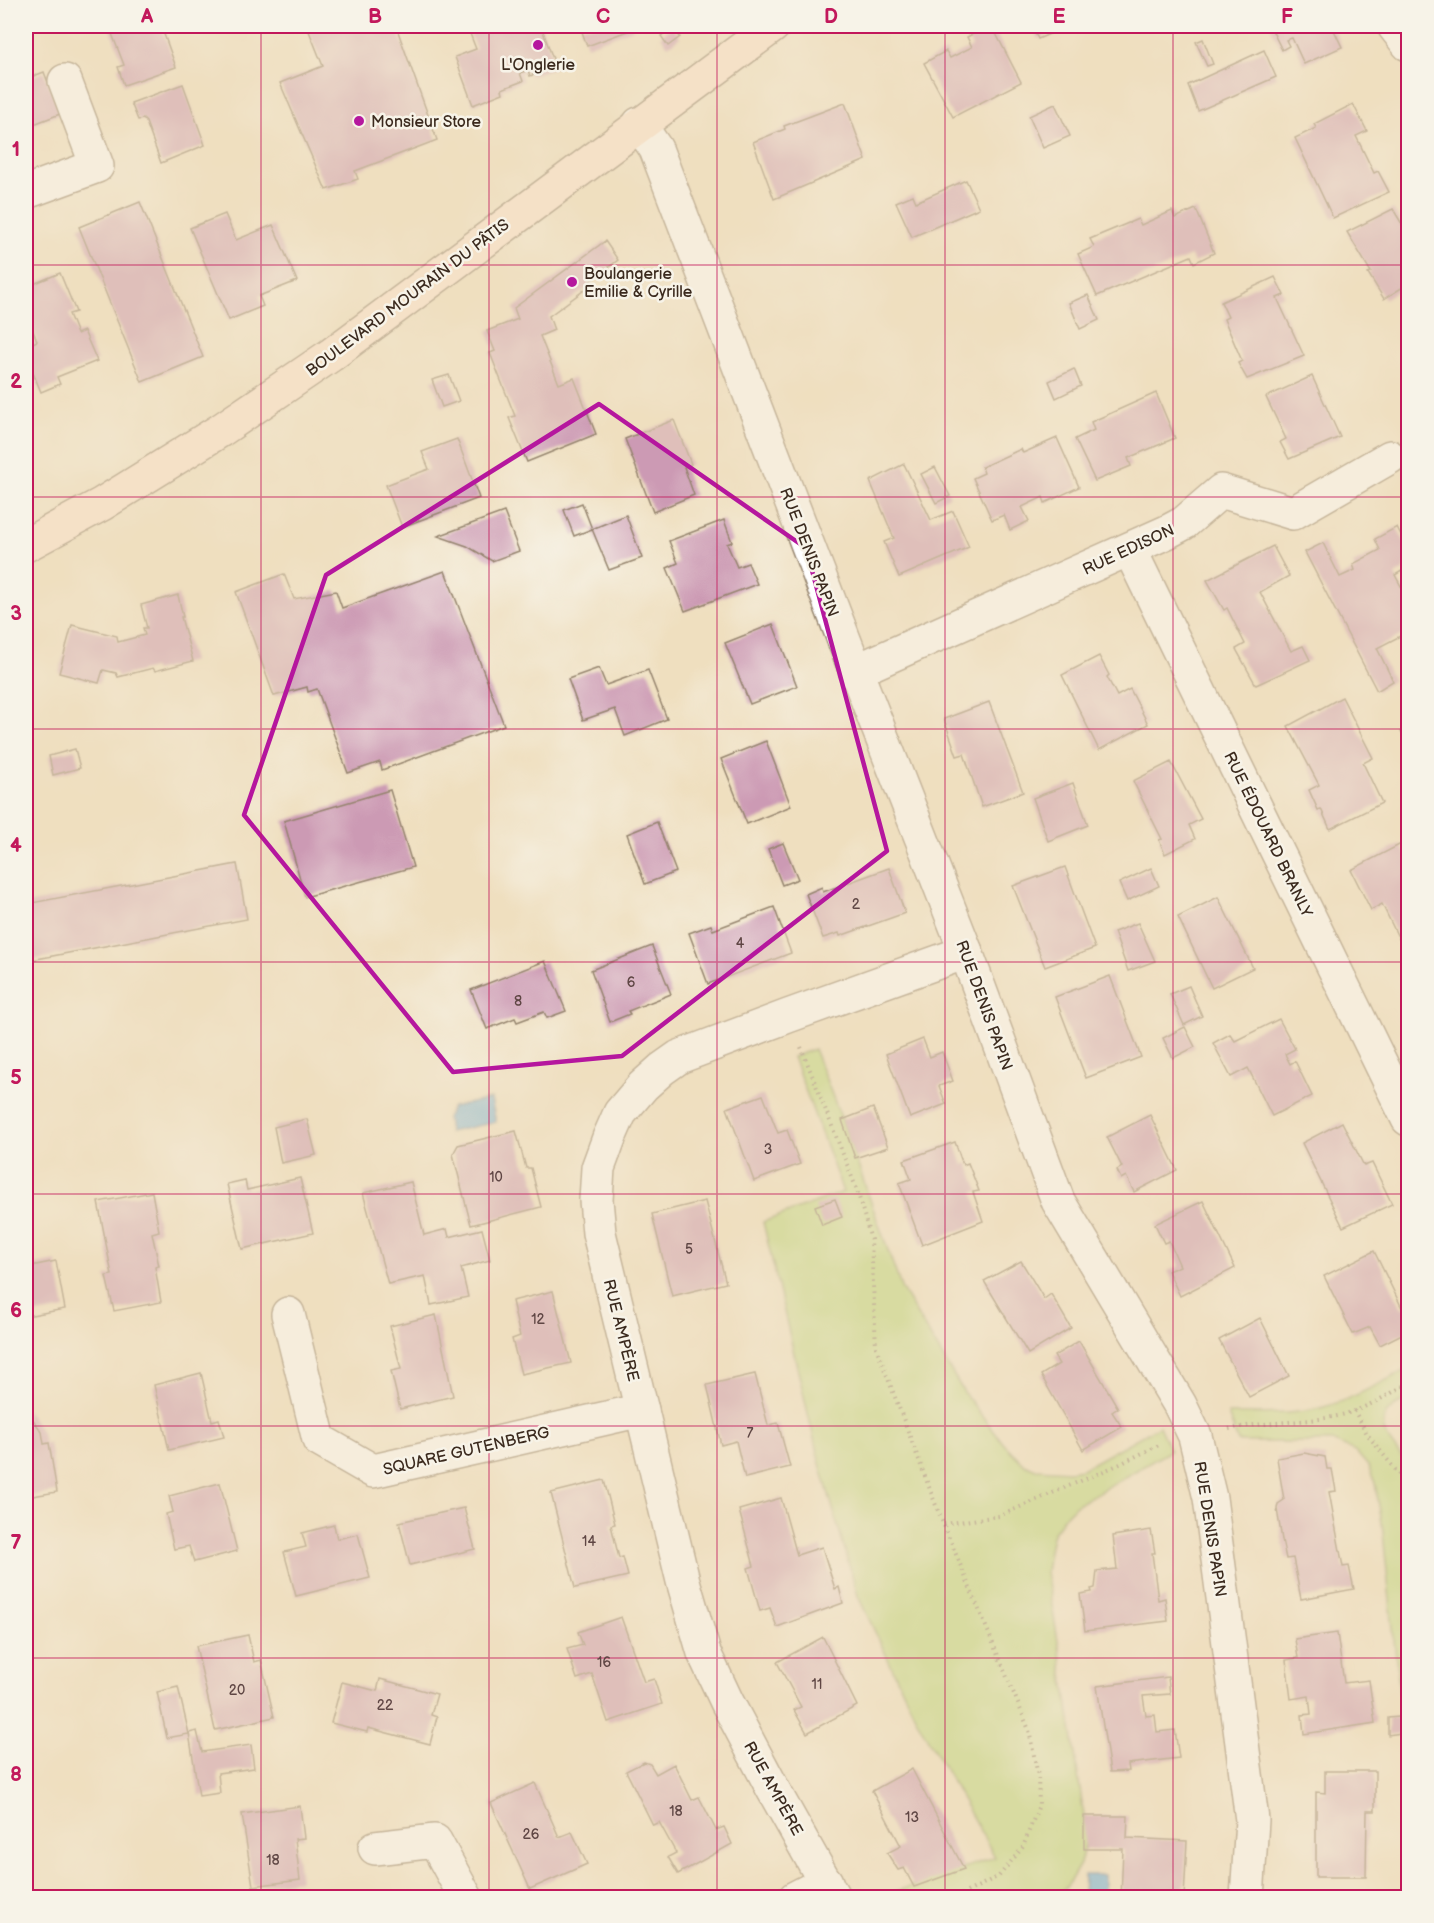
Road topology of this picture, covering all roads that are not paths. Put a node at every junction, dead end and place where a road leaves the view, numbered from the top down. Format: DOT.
graph roads {
  1 [pos="773,26"];
  2 [pos="1394,26"];
  3 [pos="1408,44"];
  4 [pos="65,81"];
  5 [pos="639,124"];
  6 [pos="26,192"];
  7 [pos="1390,457"];
  8 [pos="26,545"];
  9 [pos="1130,550"];
  10 [pos="856,671"];
  11 [pos="966,952"];
  12 [pos="1408,1119"];
  13 [pos="288,1314"];
  14 [pos="642,1410"];
  15 [pos="375,1848"];
  16 [pos="830,1890"];
  17 [pos="466,1898"];
  18 [pos="795,1898"];
  19 [pos="1247,1898"];
  1 -- 5 [label="main road, BOULEVARD MOURAIN DU PÂTIS"];
  2 -- 3 [label="street"];
  4 -- 6 [label="street"];
  5 -- 8 [label="main road, BOULEVARD MOURAIN DU PÂTIS"];
  5 -- 10 [label="street, RUE DENIS PAPIN"];
  7 -- 9 [label="street, RUE EDISON"];
  9 -- 10 [label="street, RUE EDISON"];
  9 -- 12 [label="street, RUE ÉDOUARD BRANLY"];
  10 -- 11 [label="street, RUE DENIS PAPIN"];
  11 -- 14 [label="street, RUE AMPÈRE"];
  11 -- 19 [label="street, RUE DENIS PAPIN"];
  13 -- 14 [label="street, SQUARE GUTENBERG"];
  14 -- 16 [label="street, RUE AMPÈRE"];
  15 -- 17 [label="street"];
  16 -- 18 [label="street"];
}
